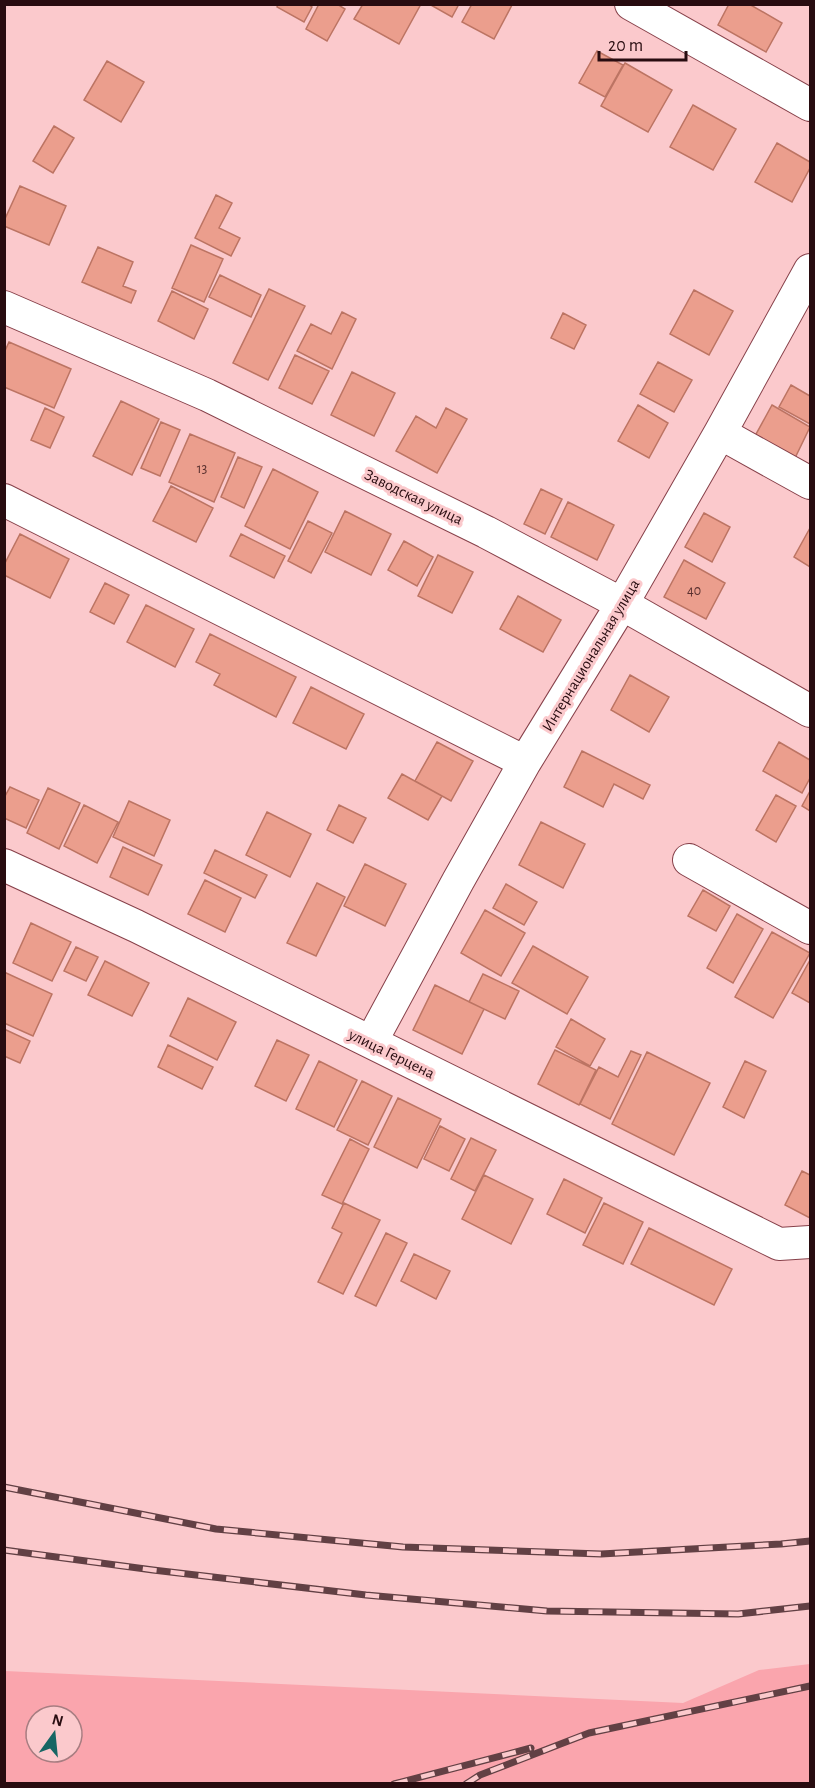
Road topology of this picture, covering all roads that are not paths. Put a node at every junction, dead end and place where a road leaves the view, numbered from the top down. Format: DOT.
graph roads {
  1 [pos="631,4"];
  2 [pos="810,105"];
  3 [pos="810,270"];
  4 [pos="4,307"];
  5 [pos="720,433"];
  6 [pos="810,483"];
  7 [pos="4,500"];
  8 [pos="622,604"];
  9 [pos="810,711"];
  10 [pos="525,762"];
  11 [pos="689,860"];
  12 [pos="4,865"];
  13 [pos="810,928"];
  14 [pos="371,1042"];
  15 [pos="810,1242"];
  1 -- 2 [label="street"];
  3 -- 5 [label="street, Интернациональная улица"];
  4 -- 8 [label="street, Заводская улица"];
  5 -- 6 [label="street"];
  5 -- 8 [label="street, Интернациональная улица"];
  7 -- 10 [label="street"];
  8 -- 9 [label="street, Заводская улица"];
  8 -- 10 [label="street, Интернациональная улица"];
  10 -- 14 [label="street, Интернациональная улица"];
  11 -- 13 [label="street"];
  12 -- 14 [label="street, улица Герцена"];
  14 -- 15 [label="street, улица Герцена"];
}
